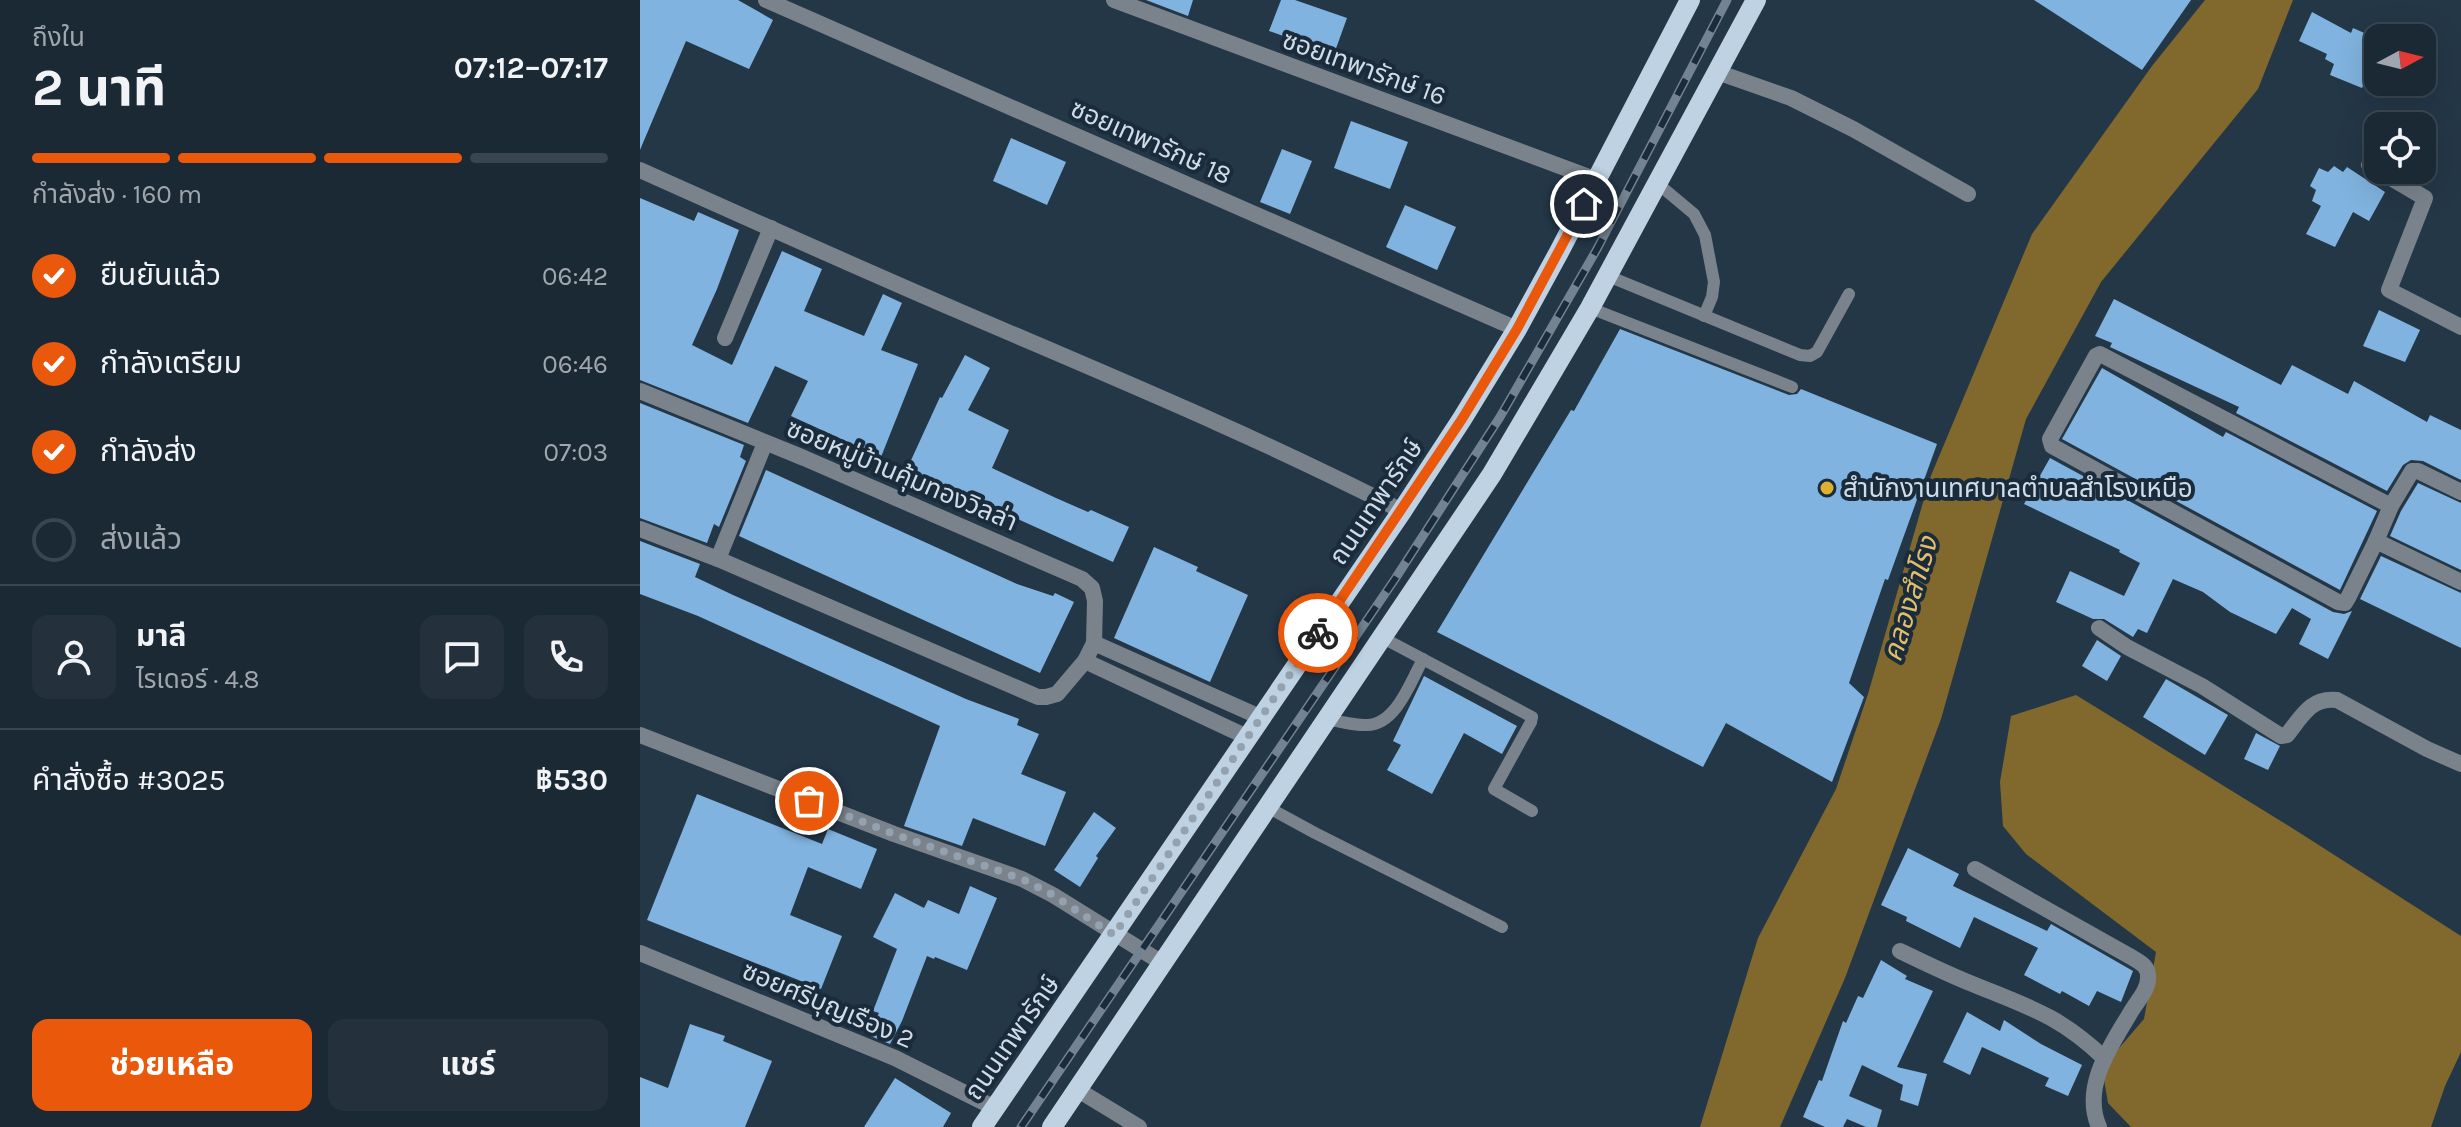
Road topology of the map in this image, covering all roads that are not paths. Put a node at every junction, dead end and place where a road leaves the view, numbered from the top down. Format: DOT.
graph roads {
  1 [pos="766,0"];
  2 [pos="1114,0"];
  3 [pos="1690,0"];
  4 [pos="1756,0"];
  5 [pos="1717,72"];
  6 [pos="640,170"];
  7 [pos="1597,180"];
  8 [pos="1657,183"];
  9 [pos="2401,184"];
  10 [pos="1968,194"];
  11 [pos="771,228"];
  12 [pos="1608,276"];
  13 [pos="1849,294"];
  14 [pos="1590,308"];
  15 [pos="1704,316"];
  16 [pos="2461,327"];
  17 [pos="1517,329"];
  18 [pos="725,338"];
  19 [pos="1792,387"];
  20 [pos="640,391"];
  21 [pos="765,443"];
  22 [pos="2461,492"];
  23 [pos="2391,506"];
  24 [pos="1402,511"];
  25 [pos="640,529"];
  26 [pos="2376,541"];
  27 [pos="718,559"];
  28 [pos="2461,582"];
  29 [pos="2099,628"];
  30 [pos="1383,638"];
  31 [pos="1094,643"];
  32 [pos="1423,659"];
  33 [pos="1085,661"];
  34 [pos="1260,717"];
  35 [pos="1328,720"];
  36 [pos="640,735"];
  37 [pos="1247,737"];
  38 [pos="2461,764"];
  39 [pos="1269,808"];
  40 [pos="1532,811"];
  41 [pos="1975,869"];
  42 [pos="1502,927"];
  43 [pos="1114,935"];
  44 [pos="1900,951"];
  45 [pos="640,953"];
  46 [pos="1164,964"];
  47 [pos="2104,1058"];
  48 [pos="1078,1090"];
  49 [pos="995,1108"];
  50 [pos="982,1127"];
  51 [pos="1052,1127"];
  52 [pos="1139,1127"];
  53 [pos="2099,1127"];
  1 -- 17 [label="street, ซอยเทพารักษ์ 18"];
  2 -- 7 [label="street, ซอยเทพารักษ์ 16"];
  3 -- 7 [label="main road, ถนนเทพารักษ์"];
  4 -- 5 [label="main road"];
  5 -- 8 [label="main road"];
  5 -- 10 [label="street"];
  6 -- 11 [label="street"];
  7 -- 17 [label="main road, ถนนเทพารักษ์"];
  8 -- 12 [label="main road"];
  8 -- 15 [label="lane"];
  9 -- 16 [label="street"];
  11 -- 18 [label="street"];
  11 -- 24 [label="street"];
  12 -- 14 [label="main road"];
  12 -- 15 [label="lane"];
  13 -- 15 [label="lane"];
  14 -- 19 [label="lane"];
  14 -- 30 [label="main road"];
  17 -- 24 [label="main road, ถนนเทพารักษ์"];
  20 -- 21 [label="street, ซอยหมู่บ้านคุ้มทองวิลล่า"];
  21 -- 27 [label="street"];
  21 -- 31 [label="street, ซอยหมู่บ้านคุ้มทองวิลล่า"];
  22 -- 23 [label="street"];
  23 -- 26 [label="street"];
  23 -- 26 [label="street"];
  24 -- 34 [label="main road, ถนนเทพารักษ์"];
  25 -- 27 [label="street, ซอยหมู่บ้านคุ้มทองวิลล่า"];
  26 -- 28 [label="street"];
  27 -- 33 [label="street, ซอยหมู่บ้านคุ้มทองวิลล่า"];
  29 -- 38 [label="street"];
  30 -- 32 [label="lane"];
  30 -- 35 [label="main road"];
  31 -- 33 [label="street, ซอยหมู่บ้านคุ้มทองวิลล่า"];
  31 -- 34 [label="street"];
  32 -- 35 [label="lane"];
  32 -- 40 [label="lane"];
  33 -- 37 [label="street"];
  34 -- 37 [label="main road, ถนนเทพารักษ์"];
  35 -- 39 [label="main road"];
  36 -- 43 [label="street"];
  37 -- 43 [label="main road, ถนนเทพารักษ์"];
  39 -- 42 [label="lane"];
  39 -- 46 [label="main road"];
  41 -- 47 [label="street"];
  43 -- 46 [label="street"];
  43 -- 49 [label="main road, ถนนเทพารักษ์"];
  44 -- 47 [label="street"];
  45 -- 49 [label="street, ซอยศรีบุญเรือง 2"];
  46 -- 48 [label="main road"];
  47 -- 53 [label="street"];
  48 -- 51 [label="main road"];
  48 -- 52 [label="street"];
  49 -- 50 [label="main road, ถนนเทพารักษ์"];
}
